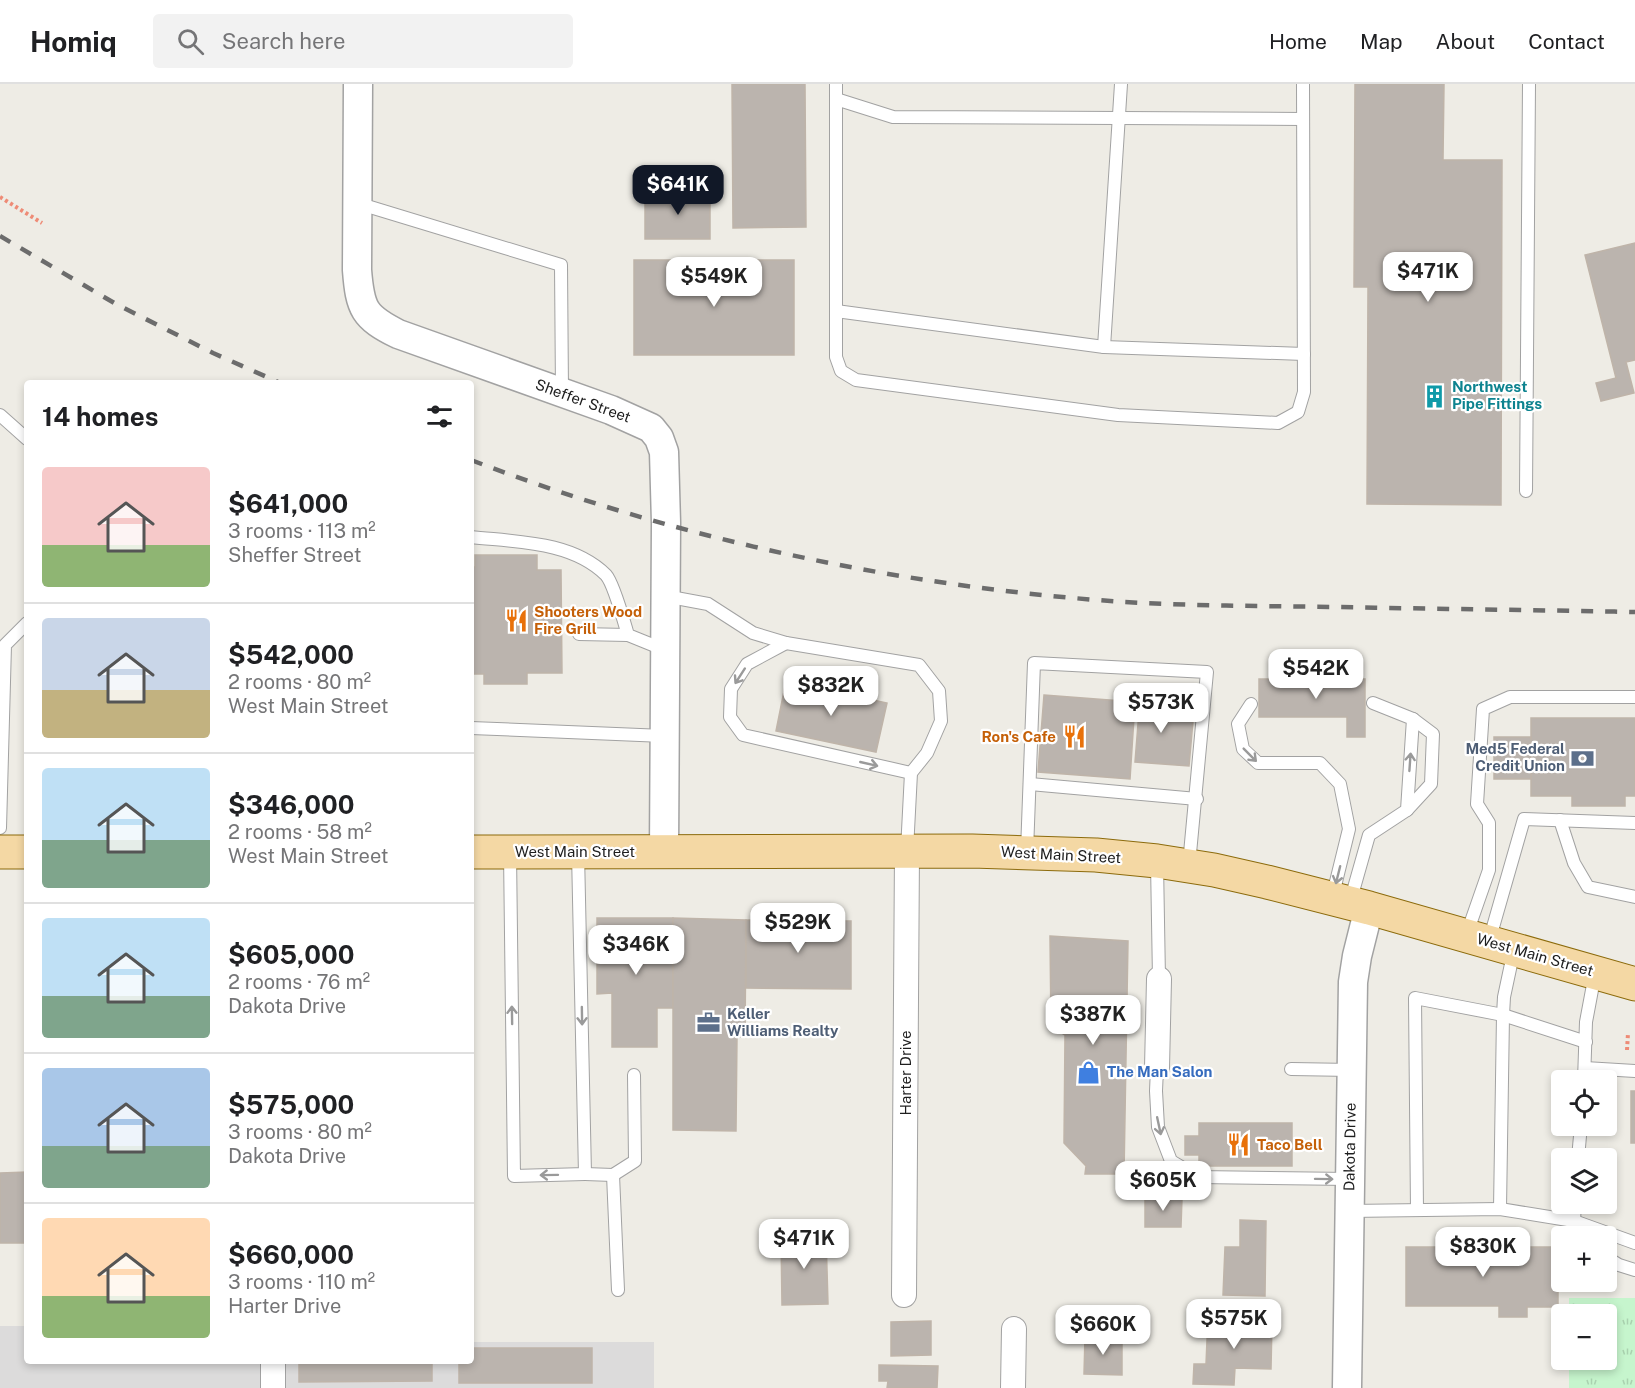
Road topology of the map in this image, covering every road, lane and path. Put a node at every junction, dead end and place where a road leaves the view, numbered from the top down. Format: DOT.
graph roads {
  1 [pos="358,84"];
  2 [pos="836,84"];
  3 [pos="1121,84"];
  4 [pos="1303,84"];
  5 [pos="1529,84"];
  6 [pos="836,99"];
  7 [pos="1120,119"];
  8 [pos="1303,119"];
  9 [pos="0,197"];
  10 [pos="357,203"];
  11 [pos="42,223"];
  12 [pos="836,311"];
  13 [pos="1104,347"];
  14 [pos="1304,354"];
  15 [pos="562,393"];
  16 [pos="0,415"];
  17 [pos="24,436"];
  18 [pos="1526,491"];
  19 [pos="474,537"];
  20 [pos="665,596"];
  21 [pos="24,627"];
  22 [pos="579,634"];
  23 [pos="628,635"];
  24 [pos="786,643"];
  25 [pos="665,650"];
  26 [pos="1635,697"];
  27 [pos="1373,703"];
  28 [pos="1251,704"];
  29 [pos="1413,719"];
  30 [pos="474,728"];
  31 [pos="664,736"];
  32 [pos="910,773"];
  33 [pos="1030,784"];
  34 [pos="1197,799"];
  35 [pos="1407,810"];
  36 [pos="1560,820"];
  37 [pos="1635,823"];
  38 [pos="0,828"];
  39 [pos="907,851"];
  40 [pos="0,852"];
  41 [pos="24,852"];
  42 [pos="474,852"];
  43 [pos="510,852"];
  44 [pos="578,852"];
  45 [pos="664,852"];
  46 [pos="1027,853"];
  47 [pos="1157,861"];
  48 [pos="1189,866"];
  49 [pos="1635,897"];
  50 [pos="1350,903"];
  51 [pos="1490,942"];
  52 [pos="1595,972"];
  53 [pos="1159,979"];
  54 [pos="1635,984"];
  55 [pos="1503,1015"];
  56 [pos="1628,1033"];
  57 [pos="1586,1042"];
  58 [pos="1627,1050"];
  59 [pos="1157,1068"];
  60 [pos="1291,1069"];
  61 [pos="1352,1070"];
  62 [pos="1584,1070"];
  63 [pos="1635,1071"];
  64 [pos="1617,1072"];
  65 [pos="634,1076"];
  66 [pos="585,1174"];
  67 [pos="613,1175"];
  68 [pos="1350,1179"];
  69 [pos="1500,1209"];
  70 [pos="1417,1210"];
  71 [pos="1349,1211"];
  72 [pos="1574,1214"];
  73 [pos="1574,1221"];
  74 [pos="1576,1226"];
  75 [pos="1635,1243"];
  76 [pos="1617,1264"];
  77 [pos="1635,1270"];
  78 [pos="618,1290"];
  79 [pos="904,1295"];
  80 [pos="1014,1329"];
  81 [pos="273,1364"];
  82 [pos="273,1388"];
  83 [pos="1014,1388"];
  84 [pos="1347,1388"];
  1 -- 10 [label="street, Sheffer Street"];
  2 -- 6 [label="lane"];
  3 -- 7 [label="lane"];
  4 -- 8 [label="lane"];
  5 -- 18 [label="lane"];
  6 -- 7 [label="lane"];
  6 -- 12 [label="lane"];
  7 -- 8 [label="lane"];
  7 -- 13 [label="lane"];
  8 -- 14 [label="lane"];
  9 -- 11 [label="path"];
  10 -- 15 [label="street, Sheffer Street"];
  10 -- 15 [label="lane"];
  12 -- 13 [label="lane"];
  12 -- 14 [label="lane"];
  13 -- 14 [label="lane"];
  15 -- 20 [label="street, Sheffer Street"];
  16 -- 17 [label="lane"];
  19 -- 23 [label="lane"];
  20 -- 24 [label="lane"];
  20 -- 25 [label="street, Sheffer Street"];
  21 -- 38 [label="lane"];
  22 -- 23 [label="lane"];
  23 -- 25 [label="lane"];
  24 -- 32 [label="lane"];
  24 -- 32 [label="lane, one-way"];
  25 -- 31 [label="street, Sheffer Street"];
  26 -- 51 [label="lane"];
  27 -- 29 [label="lane"];
  28 -- 50 [label="lane, one-way"];
  35 -- 29 [label="lane, one-way"];
  29 -- 35 [label="lane"];
  30 -- 31 [label="lane"];
  31 -- 45 [label="street, Sheffer Street"];
  32 -- 39 [label="lane"];
  33 -- 34 [label="lane"];
  33 -- 34 [label="lane"];
  33 -- 46 [label="lane"];
  34 -- 48 [label="lane"];
  35 -- 50 [label="lane"];
  36 -- 37 [label="lane"];
  36 -- 49 [label="lane"];
  36 -- 51 [label="lane"];
  39 -- 45 [label="main road, West Main Street"];
  39 -- 46 [label="main road, West Main Street"];
  39 -- 79 [label="street, Harter Drive"];
  40 -- 41 [label="main road"];
  42 -- 43 [label="main road, West Main Street"];
  43 -- 44 [label="main road, West Main Street"];
  66 -- 43 [label="lane, one-way"];
  44 -- 45 [label="main road, West Main Street"];
  44 -- 66 [label="lane, one-way"];
  46 -- 47 [label="main road, West Main Street"];
  47 -- 48 [label="main road, West Main Street"];
  47 -- 53 [label="lane"];
  48 -- 50 [label="main road, West Main Street"];
  50 -- 51 [label="main road, West Main Street"];
  50 -- 61 [label="street, Dakota Drive"];
  51 -- 52 [label="main road, West Main Street"];
  51 -- 55 [label="lane"];
  52 -- 54 [label="main road, West Main Street"];
  52 -- 57 [label="lane"];
  53 -- 59 [label="street"];
  55 -- 57 [label="lane"];
  55 -- 69 [label="lane"];
  55 -- 70 [label="lane"];
  56 -- 58 [label="path"];
  57 -- 62 [label="lane"];
  59 -- 68 [label="lane, one-way"];
  60 -- 61 [label="lane"];
  61 -- 68 [label="street, Dakota Drive"];
  63 -- 64 [label="lane"];
  65 -- 67 [label="lane"];
  66 -- 67 [label="lane"];
  67 -- 78 [label="lane"];
  68 -- 71 [label="street, Dakota Drive"];
  69 -- 70 [label="lane"];
  69 -- 73 [label="lane"];
  70 -- 71 [label="lane"];
  71 -- 84 [label="street, Dakota Drive"];
  72 -- 73 [label="lane"];
  73 -- 74 [label="lane"];
  73 -- 75 [label="lane"];
  76 -- 77 [label="lane"];
  80 -- 83 [label="street"];
  81 -- 82 [label="street"];
}
